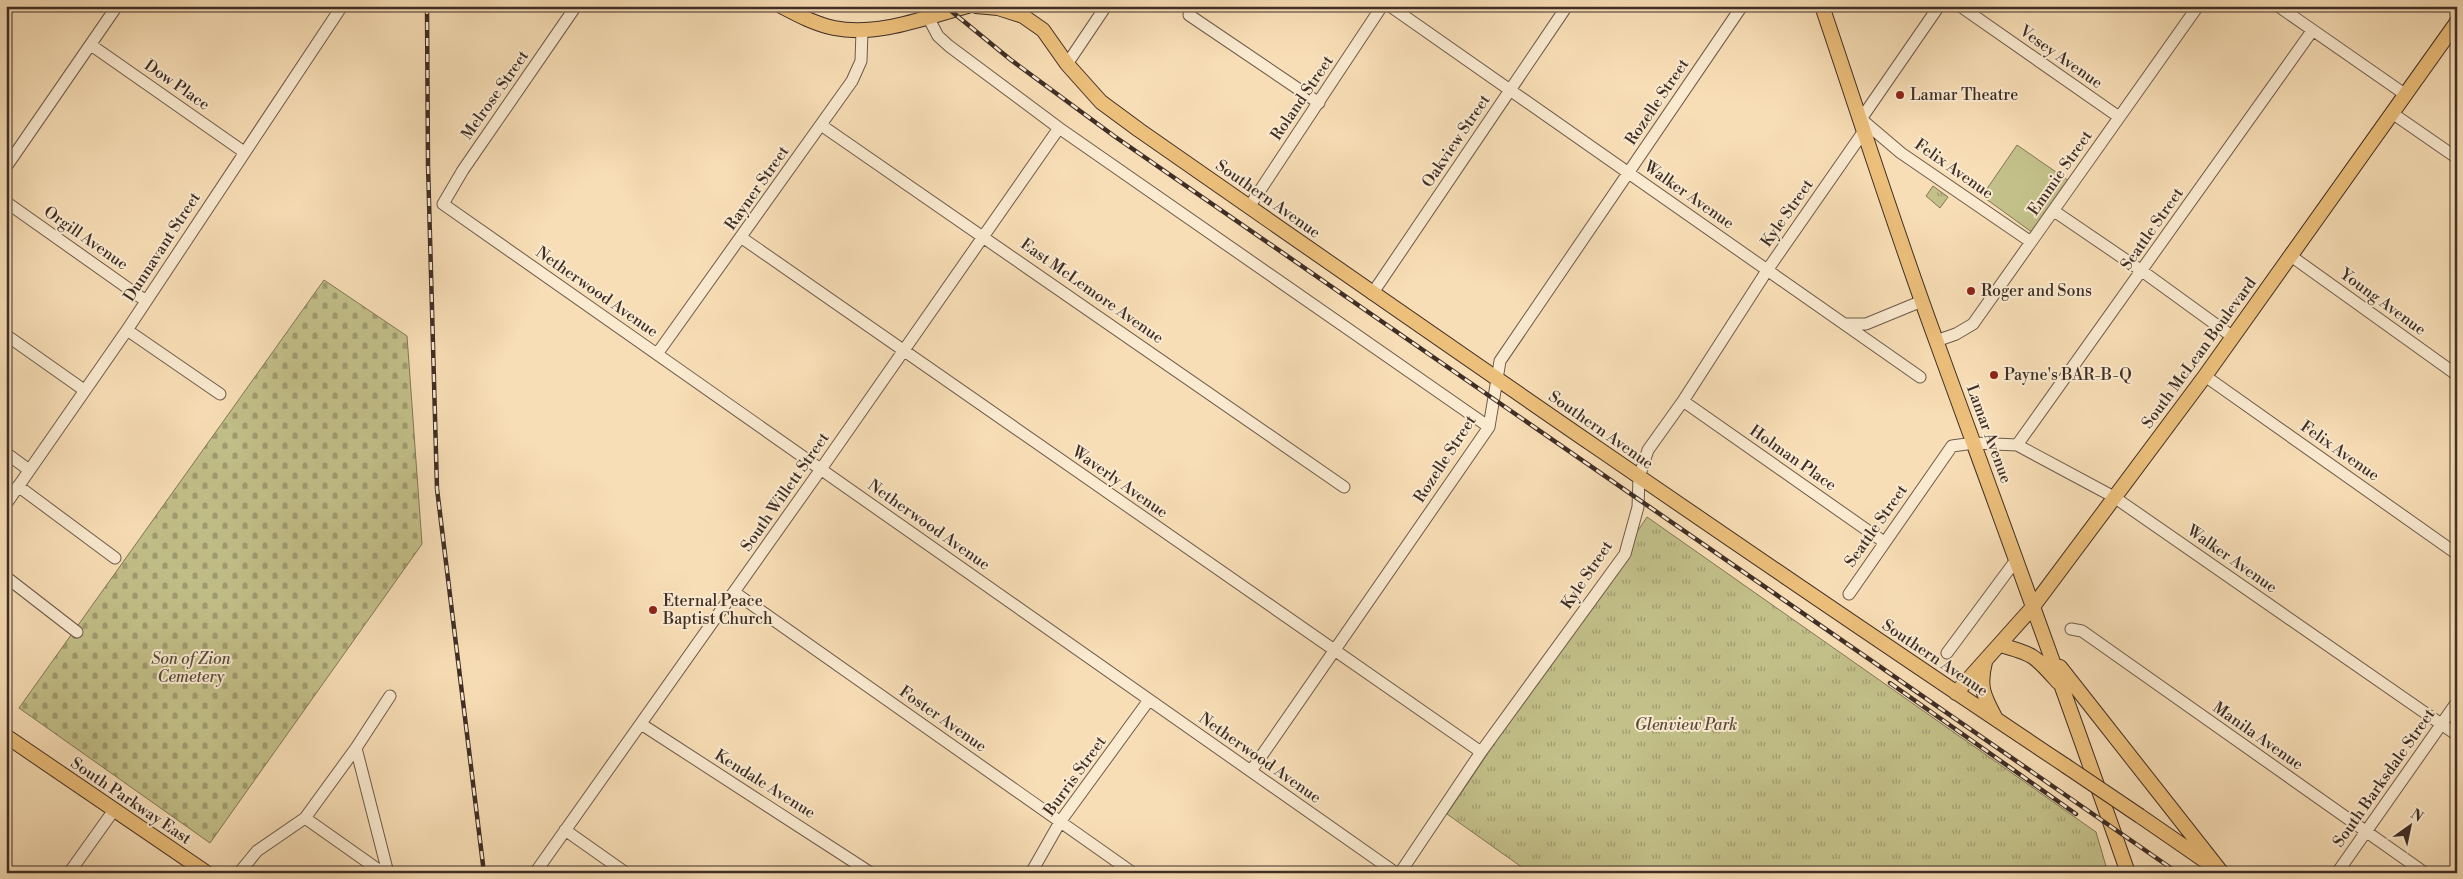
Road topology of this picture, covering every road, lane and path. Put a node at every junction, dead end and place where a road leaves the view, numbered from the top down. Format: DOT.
graph roads {
  1 [pos="117,6"];
  2 [pos="342,6"];
  3 [pos="576,6"];
  4 [pos="781,6"];
  5 [pos="968,6"];
  6 [pos="976,6"];
  7 [pos="1106,6"];
  8 [pos="1382,6"];
  9 [pos="1390,6"];
  10 [pos="1567,6"];
  11 [pos="1742,6"];
  12 [pos="1822,6"];
  13 [pos="1940,6"];
  14 [pos="1960,6"];
  15 [pos="2198,6"];
  16 [pos="2278,6"];
  17 [pos="1190,15"];
  18 [pos="928,17"];
  19 [pos="2457,22"];
  20 [pos="2312,30"];
  21 [pos="862,31"];
  22 [pos="91,45"];
  23 [pos="1067,64"];
  24 [pos="1510,91"];
  25 [pos="2406,94"];
  26 [pos="1319,103"];
  27 [pos="2392,113"];
  28 [pos="2119,117"];
  29 [pos="821,124"];
  30 [pos="1862,125"];
  31 [pos="1059,128"];
  32 [pos="244,152"];
  33 [pos="2457,158"];
  34 [pos="6,167"];
  35 [pos="1628,173"];
  36 [pos="6,202"];
  37 [pos="443,204"];
  38 [pos="1249,207"];
  39 [pos="2054,211"];
  40 [pos="742,238"];
  41 [pos="984,238"];
  42 [pos="2031,242"];
  43 [pos="2291,256"];
  44 [pos="1768,269"];
  45 [pos="2142,270"];
  46 [pos="1372,294"];
  47 [pos="146,301"];
  48 [pos="1922,301"];
  49 [pos="1844,324"];
  50 [pos="127,330"];
  51 [pos="6,335"];
  52 [pos="2233,337"];
  53 [pos="1936,341"];
  54 [pos="904,351"];
  55 [pos="657,354"];
  56 [pos="2457,375"];
  57 [pos="2205,376"];
  58 [pos="1920,378"];
  59 [pos="1497,379"];
  60 [pos="84,390"];
  61 [pos="220,394"];
  62 [pos="1683,401"];
  63 [pos="1489,427"];
  64 [pos="1974,443"];
  65 [pos="2017,445"];
  66 [pos="6,453"];
  67 [pos="821,469"];
  68 [pos="29,470"];
  69 [pos="1639,478"];
  70 [pos="18,486"];
  71 [pos="1344,487"];
  72 [pos="2114,497"];
  73 [pos="6,504"];
  74 [pos="1884,542"];
  75 [pos="2457,554"];
  76 [pos="115,558"];
  77 [pos="2016,560"];
  78 [pos="6,578"];
  79 [pos="734,592"];
  80 [pos="1849,594"];
  81 [pos="2032,608"];
  82 [pos="2072,629"];
  83 [pos="77,632"];
  84 [pos="2000,645"];
  85 [pos="1334,650"];
  86 [pos="1947,653"];
  87 [pos="2053,657"];
  88 [pos="1986,660"];
  89 [pos="2063,687"];
  90 [pos="1956,693"];
  91 [pos="390,696"];
  92 [pos="1149,700"];
  93 [pos="2457,702"];
  94 [pos="1996,720"];
  95 [pos="641,724"];
  96 [pos="2441,724"];
  97 [pos="6,727"];
  98 [pos="2457,734"];
  99 [pos="6,736"];
  100 [pos="356,748"];
  101 [pos="1480,752"];
  102 [pos="36,758"];
  103 [pos="1251,771"];
  104 [pos="114,810"];
  105 [pos="305,818"];
  106 [pos="1060,822"];
  107 [pos="565,830"];
  108 [pos="2366,831"];
  109 [pos="69,873"];
  110 [pos="207,873"];
  111 [pos="239,873"];
  112 [pos="383,873"];
  113 [pos="388,873"];
  114 [pos="535,873"];
  115 [pos="626,873"];
  116 [pos="872,873"];
  117 [pos="1031,873"];
  118 [pos="1132,873"];
  119 [pos="1396,873"];
  120 [pos="1400,873"];
  121 [pos="2128,873"];
  122 [pos="2222,873"];
  123 [pos="2337,873"];
  124 [pos="2425,873"];
  1 -- 22 [label="street"];
  2 -- 32 [label="street, Dunnavant Street"];
  3 -- 37 [label="street, Melrose Street"];
  4 -- 21 [label="main road"];
  5 -- 18 [label="main road"];
  6 -- 23 [label="main road, Southern Avenue"];
  7 -- 23 [label="street"];
  8 -- 26 [label="street, Roland Street"];
  9 -- 24 [label="street, Walker Avenue"];
  10 -- 24 [label="street, Oakview Street"];
  11 -- 35 [label="street, Rozelle Street"];
  12 -- 30 [label="main road, Lamar Avenue"];
  13 -- 30 [label="street, Kyle Street"];
  14 -- 28 [label="street, Vesey Avenue"];
  15 -- 28 [label="street, Emmie Street"];
  16 -- 20 [label="street"];
  17 -- 26 [label="street"];
  18 -- 21 [label="main road"];
  18 -- 31 [label="street"];
  19 -- 25 [label="main road, South McLean Boulevard"];
  20 -- 25 [label="street"];
  20 -- 45 [label="street, Seattle Street"];
  21 -- 29 [label="street, Rayner Street"];
  22 -- 32 [label="street, Dow Place"];
  22 -- 34 [label="street"];
  23 -- 38 [label="main road, Southern Avenue"];
  24 -- 35 [label="street, Walker Avenue"];
  24 -- 46 [label="street, Oakview Street"];
  25 -- 27 [label="main road, South McLean Boulevard"];
  26 -- 38 [label="street, Roland Street"];
  27 -- 33 [label="street"];
  27 -- 43 [label="main road, South McLean Boulevard"];
  28 -- 39 [label="street, Emmie Street"];
  29 -- 40 [label="street, Rayner Street"];
  29 -- 41 [label="street, East McLemore Avenue"];
  30 -- 42 [label="street, Felix Avenue"];
  30 -- 44 [label="street, Kyle Street"];
  30 -- 48 [label="main road, Lamar Avenue"];
  31 -- 41 [label="street, South Willett Street"];
  31 -- 63 [label="street"];
  32 -- 47 [label="street, Dunnavant Street"];
  35 -- 44 [label="street, Walker Avenue"];
  35 -- 59 [label="street, Rozelle Street"];
  36 -- 47 [label="street, Orgill Avenue"];
  37 -- 55 [label="street, Netherwood Avenue"];
  38 -- 46 [label="main road, Southern Avenue"];
  39 -- 42 [label="street, Emmie Street"];
  39 -- 45 [label="street"];
  40 -- 54 [label="street, Waverly Avenue"];
  40 -- 55 [label="street, Rayner Street"];
  41 -- 54 [label="street, South Willett Street"];
  41 -- 71 [label="street, East McLemore Avenue"];
  42 -- 53 [label="street, Emmie Street"];
  43 -- 52 [label="main road, South McLean Boulevard"];
  43 -- 56 [label="street, Young Avenue"];
  44 -- 49 [label="street, Walker Avenue"];
  44 -- 62 [label="street, Kyle Street"];
  45 -- 52 [label="street"];
  45 -- 65 [label="street, Seattle Street"];
  46 -- 59 [label="main road, Southern Avenue"];
  47 -- 50 [label="street, Dunnavant Street"];
  48 -- 49 [label="street"];
  48 -- 53 [label="main road, Lamar Avenue"];
  49 -- 58 [label="street, Walker Avenue"];
  50 -- 60 [label="street, Dunnavant Street"];
  50 -- 61 [label="street"];
  51 -- 60 [label="street"];
  52 -- 57 [label="main road, South McLean Boulevard"];
  53 -- 64 [label="main road, Lamar Avenue"];
  54 -- 67 [label="street, South Willett Street"];
  54 -- 85 [label="street, Waverly Avenue"];
  55 -- 67 [label="street, Netherwood Avenue"];
  57 -- 72 [label="main road, South McLean Boulevard"];
  57 -- 75 [label="street, Felix Avenue"];
  59 -- 63 [label="street, Rozelle Street"];
  59 -- 69 [label="main road, Southern Avenue"];
  60 -- 68 [label="street, Dunnavant Street"];
  62 -- 69 [label="street, Kyle Street"];
  62 -- 74 [label="street, Holman Place"];
  63 -- 85 [label="street, Rozelle Street"];
  64 -- 65 [label="street, Walker Avenue"];
  64 -- 74 [label="street, Seattle Street"];
  64 -- 77 [label="main road, Lamar Avenue"];
  65 -- 72 [label="street, Walker Avenue"];
  66 -- 68 [label="street"];
  67 -- 79 [label="street, South Willett Street"];
  67 -- 92 [label="street, Netherwood Avenue"];
  68 -- 70 [label="street, Dunnavant Street"];
  69 -- 90 [label="main road, Southern Avenue"];
  69 -- 101 [label="street, Kyle Street"];
  70 -- 73 [label="street, Dunnavant Street"];
  70 -- 76 [label="street"];
  72 -- 81 [label="main road, South McLean Boulevard"];
  72 -- 96 [label="street, Walker Avenue"];
  74 -- 80 [label="street, Seattle Street"];
  77 -- 81 [label="main road, Lamar Avenue"];
  77 -- 86 [label="street"];
  78 -- 83 [label="street"];
  79 -- 95 [label="street, South Willett Street"];
  79 -- 106 [label="street, Foster Avenue"];
  81 -- 84 [label="main road, South McLean Boulevard"];
  81 -- 87 [label="main road, Lamar Avenue"];
  82 -- 108 [label="street, Manila Avenue"];
  84 -- 88 [label="main road, South McLean Boulevard"];
  84 -- 89 [label="main road"];
  85 -- 101 [label="street, Waverly Avenue"];
  85 -- 103 [label="street, Rozelle Street"];
  87 -- 89 [label="main road, Lamar Avenue"];
  87 -- 122 [label="main road"];
  88 -- 90 [label="main road, South McLean Boulevard"];
  88 -- 94 [label="main road"];
  89 -- 121 [label="main road, Lamar Avenue"];
  90 -- 94 [label="main road, Southern Avenue"];
  91 -- 100 [label="street"];
  92 -- 103 [label="street, Netherwood Avenue"];
  92 -- 106 [label="street, Burris Street"];
  93 -- 96 [label="street, South Barksdale Street"];
  94 -- 122 [label="main road, Southern Avenue, bridge"];
  95 -- 107 [label="street, South Willett Street"];
  95 -- 116 [label="street, Kendale Avenue"];
  96 -- 98 [label="street, Walker Avenue"];
  96 -- 108 [label="street, South Barksdale Street"];
  97 -- 102 [label="main road, South Parkway East"];
  99 -- 102 [label="main road, South Parkway East"];
  100 -- 105 [label="street"];
  100 -- 113 [label="street"];
  101 -- 120 [label="street, Kyle Street"];
  102 -- 104 [label="main road, South Parkway East"];
  103 -- 119 [label="street, Netherwood Avenue"];
  104 -- 109 [label="street"];
  104 -- 110 [label="main road, South Parkway East"];
  105 -- 111 [label="street"];
  105 -- 112 [label="street"];
  106 -- 117 [label="street, Burris Street"];
  106 -- 118 [label="street, Foster Avenue"];
  107 -- 114 [label="street, South Willett Street"];
  107 -- 115 [label="street"];
  108 -- 123 [label="street, South Barksdale Street"];
  108 -- 124 [label="street, Manila Avenue"];
}
